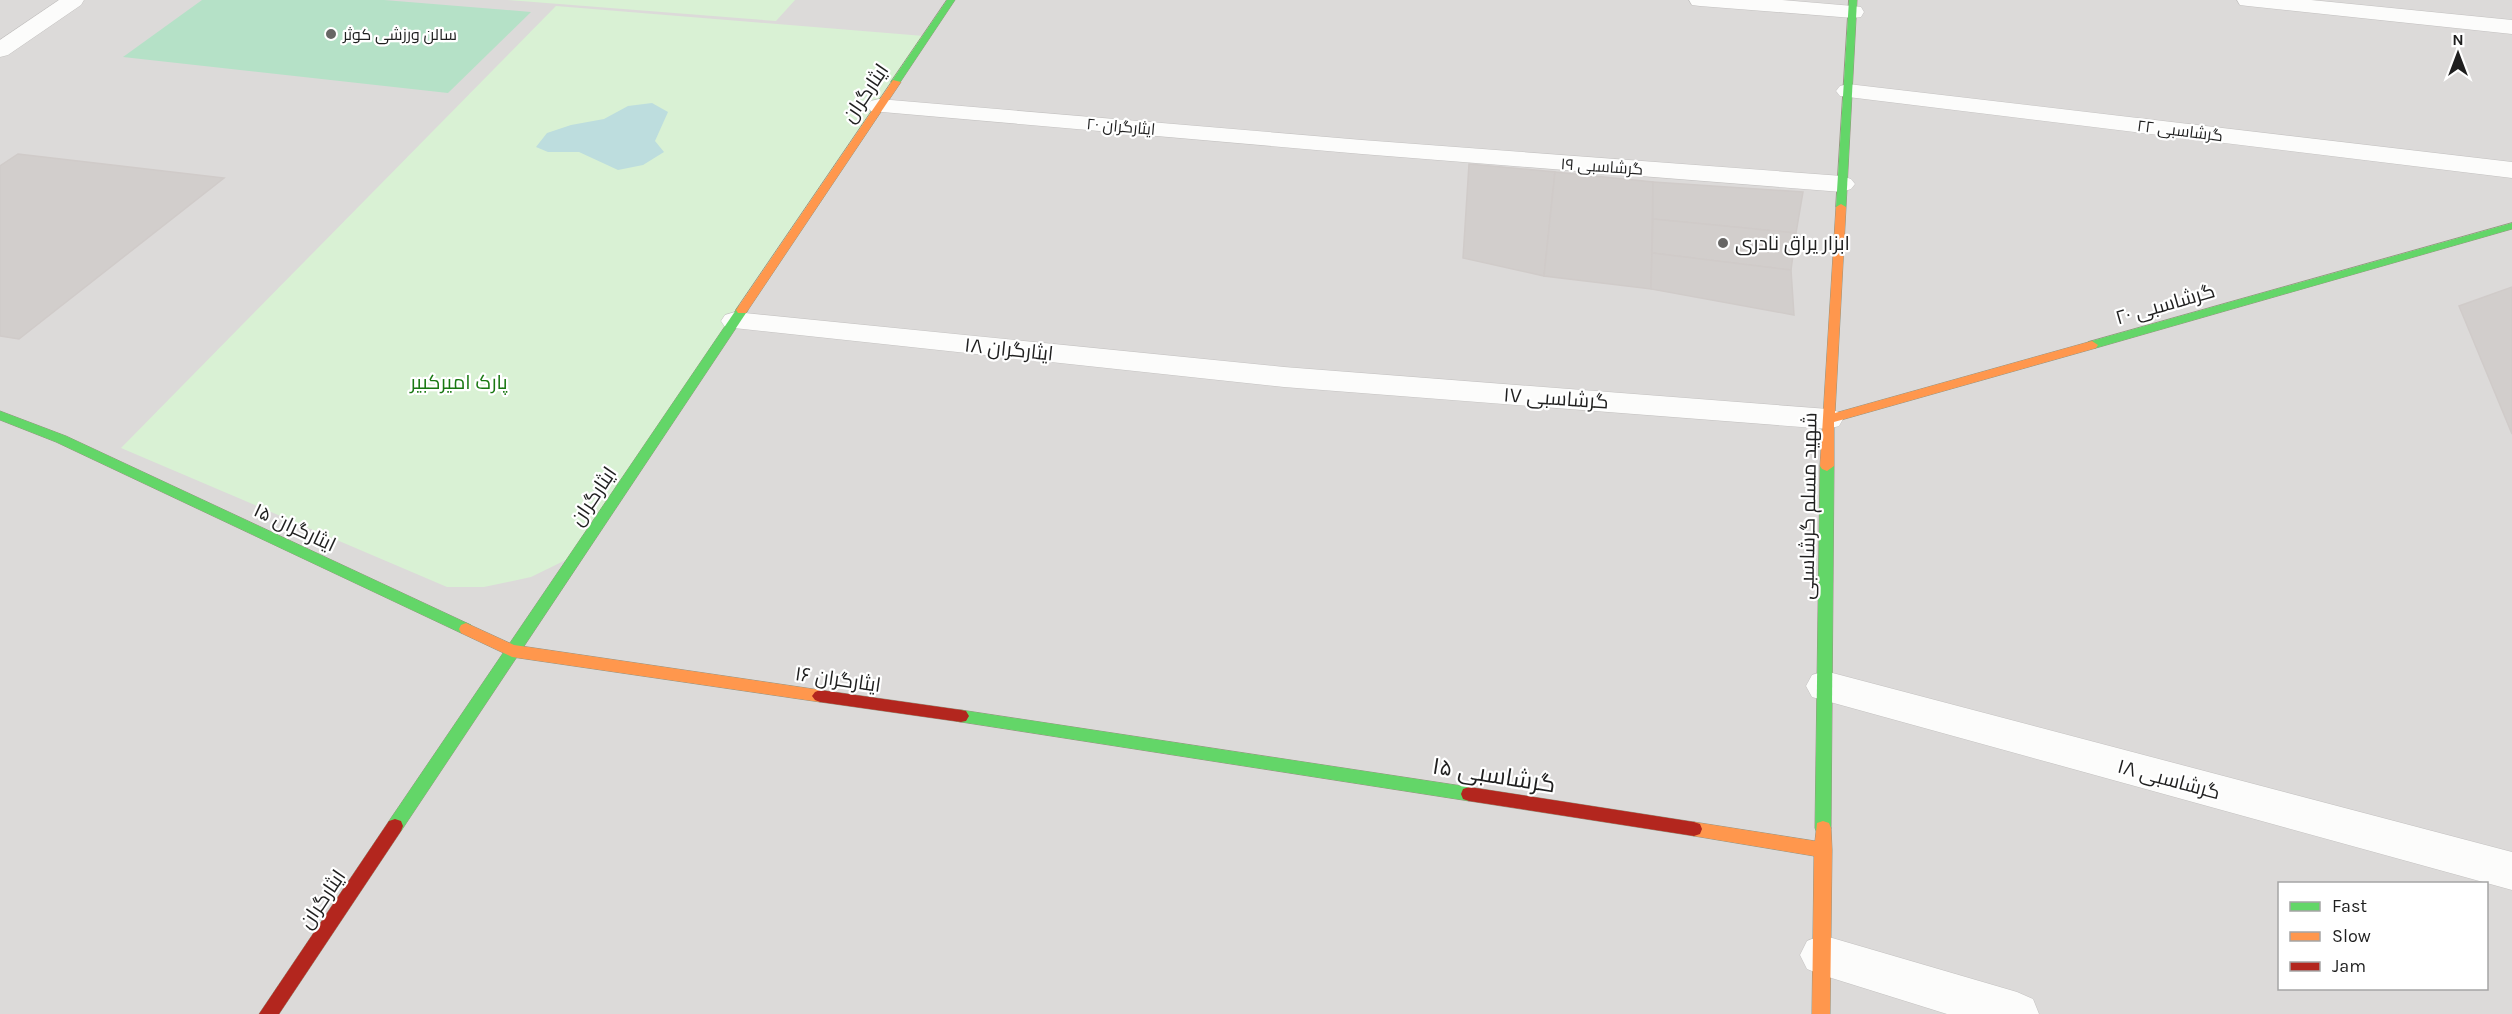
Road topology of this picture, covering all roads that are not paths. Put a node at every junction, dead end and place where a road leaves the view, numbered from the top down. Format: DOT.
graph roads {
  1 [pos="73,0"];
  2 [pos="951,0"];
  3 [pos="1701,0"];
  4 [pos="2248,0"];
  5 [pos="1853,6"];
  6 [pos="2512,27"];
  7 [pos="0,50"];
  8 [pos="1848,91"];
  9 [pos="879,106"];
  10 [pos="1362,147"];
  11 [pos="2512,170"];
  12 [pos="1842,184"];
  13 [pos="2512,226"];
  14 [pos="735,321"];
  15 [pos="1284,377"];
  16 [pos="0,415"];
  17 [pos="1828,419"];
  18 [pos="512,651"];
  19 [pos="1826,686"];
  20 [pos="1158,745"];
  21 [pos="1824,850"];
  22 [pos="2512,871"];
  23 [pos="1822,955"];
  24 [pos="268,1014"];
  25 [pos="1821,1014"];
  26 [pos="2017,1014"];
  1 -- 7 [label="street"];
  2 -- 9 [label="street, ایثارگران"];
  3 -- 5 [label="street"];
  4 -- 6 [label="street"];
  5 -- 8 [label="street, شهید مسلم گرشاسبی"];
  8 -- 11 [label="street, گرشاسبی ۲۲"];
  8 -- 12 [label="street, شهید مسلم گرشاسبی"];
  9 -- 10 [label="street, ایثارگران ۲۰"];
  9 -- 14 [label="street, ایثارگران"];
  10 -- 12 [label="street, گرشاسبی ۱۹"];
  12 -- 17 [label="street, شهید مسلم گرشاسبی"];
  13 -- 17 [label="street, گرشاسبی ۲۰"];
  14 -- 15 [label="street, ایثارگران ۱۸"];
  14 -- 18 [label="street, ایثارگران"];
  15 -- 17 [label="street, گرشاسبی ۱۷"];
  16 -- 18 [label="street, ایثارگران ۱۵"];
  17 -- 19 [label="street, شهید مسلم گرشاسبی"];
  18 -- 20 [label="street, ایثارگران ۱۶"];
  18 -- 24 [label="street, ایثارگران"];
  19 -- 21 [label="street, شهید مسلم گرشاسبی"];
  19 -- 22 [label="street, گرشاسبی ۱۸"];
  20 -- 21 [label="street, گرشاسبی ۱۵"];
  21 -- 23 [label="street, شهید مسلم گرشاسبی"];
  23 -- 25 [label="street, شهید مسلم گرشاسبی"];
  23 -- 26 [label="street"];
}
